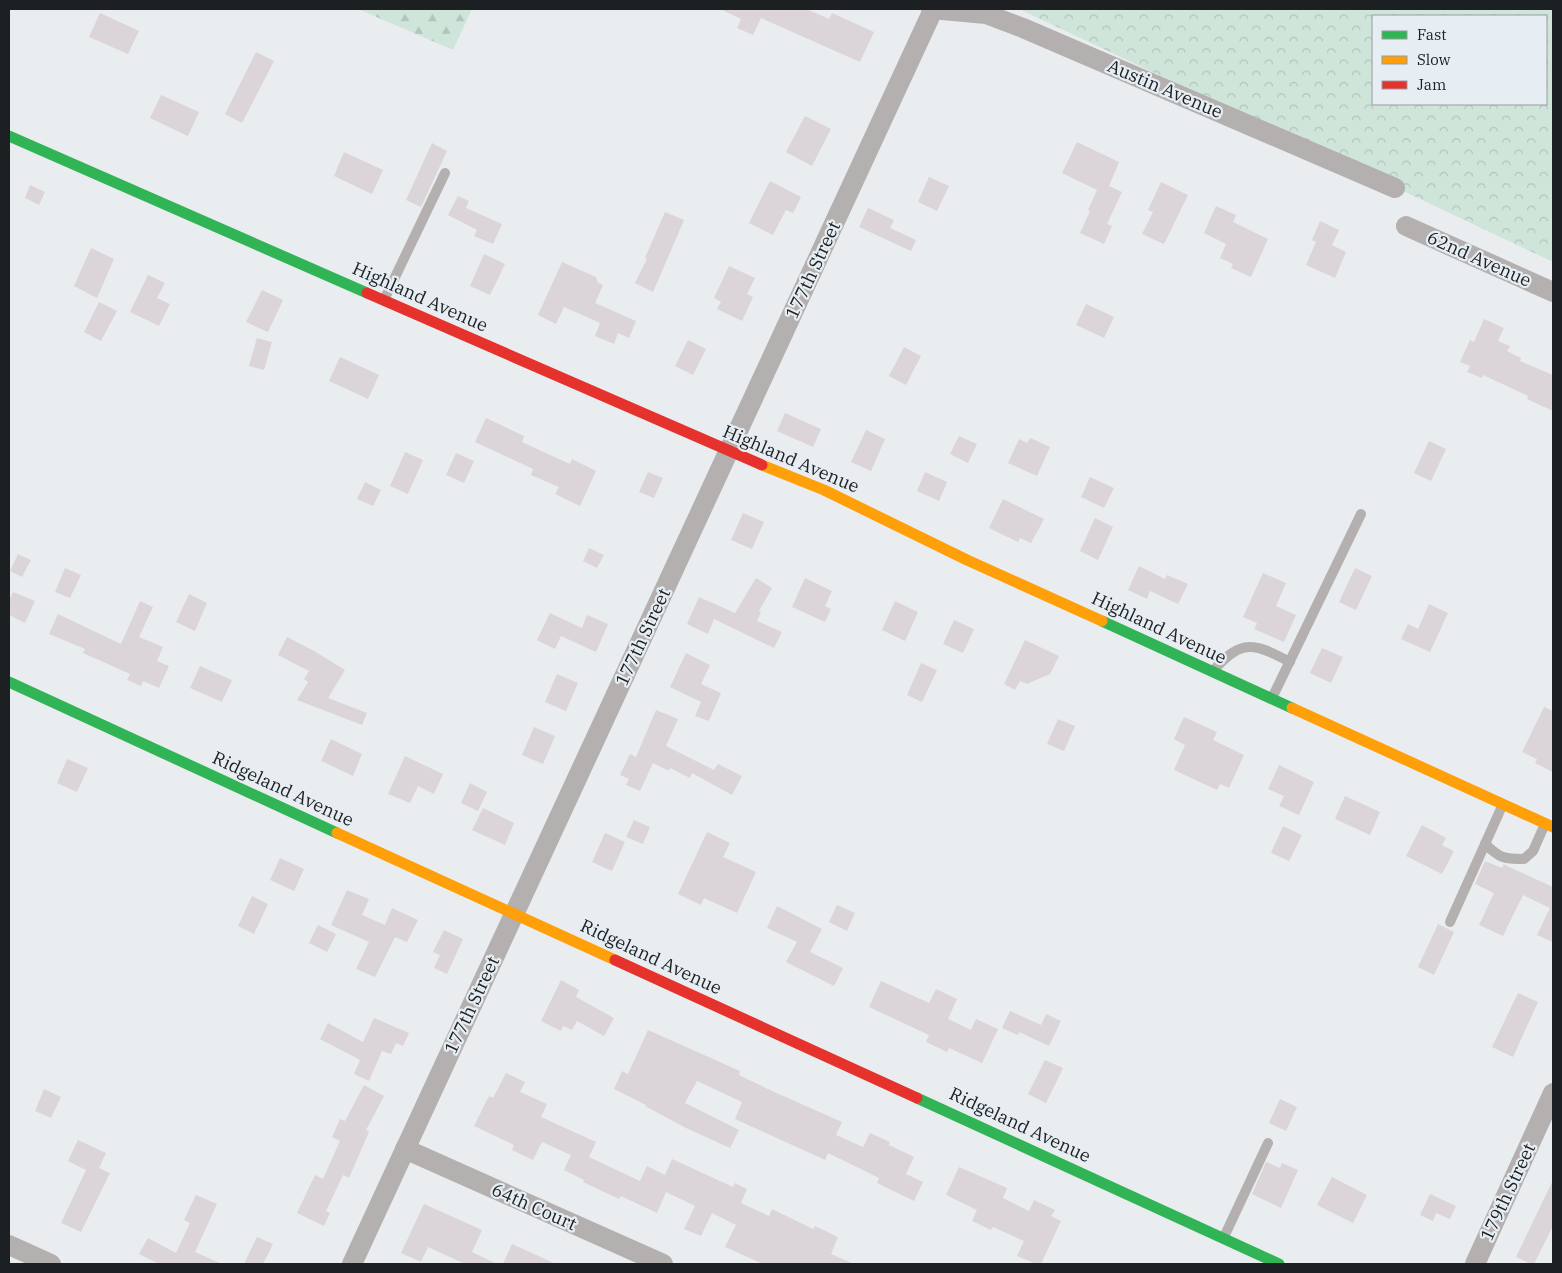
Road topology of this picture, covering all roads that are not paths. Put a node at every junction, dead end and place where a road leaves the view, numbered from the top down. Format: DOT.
graph roads {
  1 [pos="932,9"];
  2 [pos="9,136"];
  3 [pos="445,173"];
  4 [pos="1395,188"];
  5 [pos="1406,226"];
  6 [pos="1553,292"];
  7 [pos="383,300"];
  8 [pos="729,452"];
  9 [pos="1361,514"];
  10 [pos="1290,662"];
  11 [pos="1212,671"];
  12 [pos="9,682"];
  13 [pos="1272,698"];
  14 [pos="1503,804"];
  15 [pos="1549,825"];
  16 [pos="1485,844"];
  17 [pos="514,914"];
  18 [pos="1450,922"];
  19 [pos="1553,1093"];
  20 [pos="1268,1142"];
  21 [pos="406,1149"];
  22 [pos="1224,1238"];
  23 [pos="9,1245"];
  24 [pos="51,1264"];
  25 [pos="352,1264"];
  26 [pos="663,1264"];
  27 [pos="1279,1264"];
  28 [pos="1475,1264"];
  1 -- 4 [label="street, Austin Avenue"];
  1 -- 8 [label="street, 177th Street"];
  2 -- 7 [label="street, Highland Avenue"];
  3 -- 7 [label="lane"];
  5 -- 6 [label="street, 62nd Avenue"];
  7 -- 8 [label="street, Highland Avenue"];
  8 -- 11 [label="street, Highland Avenue"];
  8 -- 17 [label="street, 177th Street"];
  9 -- 10 [label="lane"];
  10 -- 11 [label="lane"];
  10 -- 13 [label="lane"];
  11 -- 13 [label="street, Highland Avenue"];
  12 -- 17 [label="street, Ridgeland Avenue"];
  13 -- 14 [label="street, Highland Avenue"];
  14 -- 15 [label="street, Highland Avenue"];
  14 -- 16 [label="lane"];
  15 -- 16 [label="lane"];
  16 -- 18 [label="lane"];
  17 -- 21 [label="street, 177th Street"];
  17 -- 22 [label="street, Ridgeland Avenue"];
  19 -- 28 [label="street, 179th Street"];
  20 -- 22 [label="lane"];
  21 -- 25 [label="street, 177th Street"];
  21 -- 26 [label="street, 64th Court"];
  22 -- 27 [label="street, Ridgeland Avenue"];
  23 -- 24 [label="street"];
}
